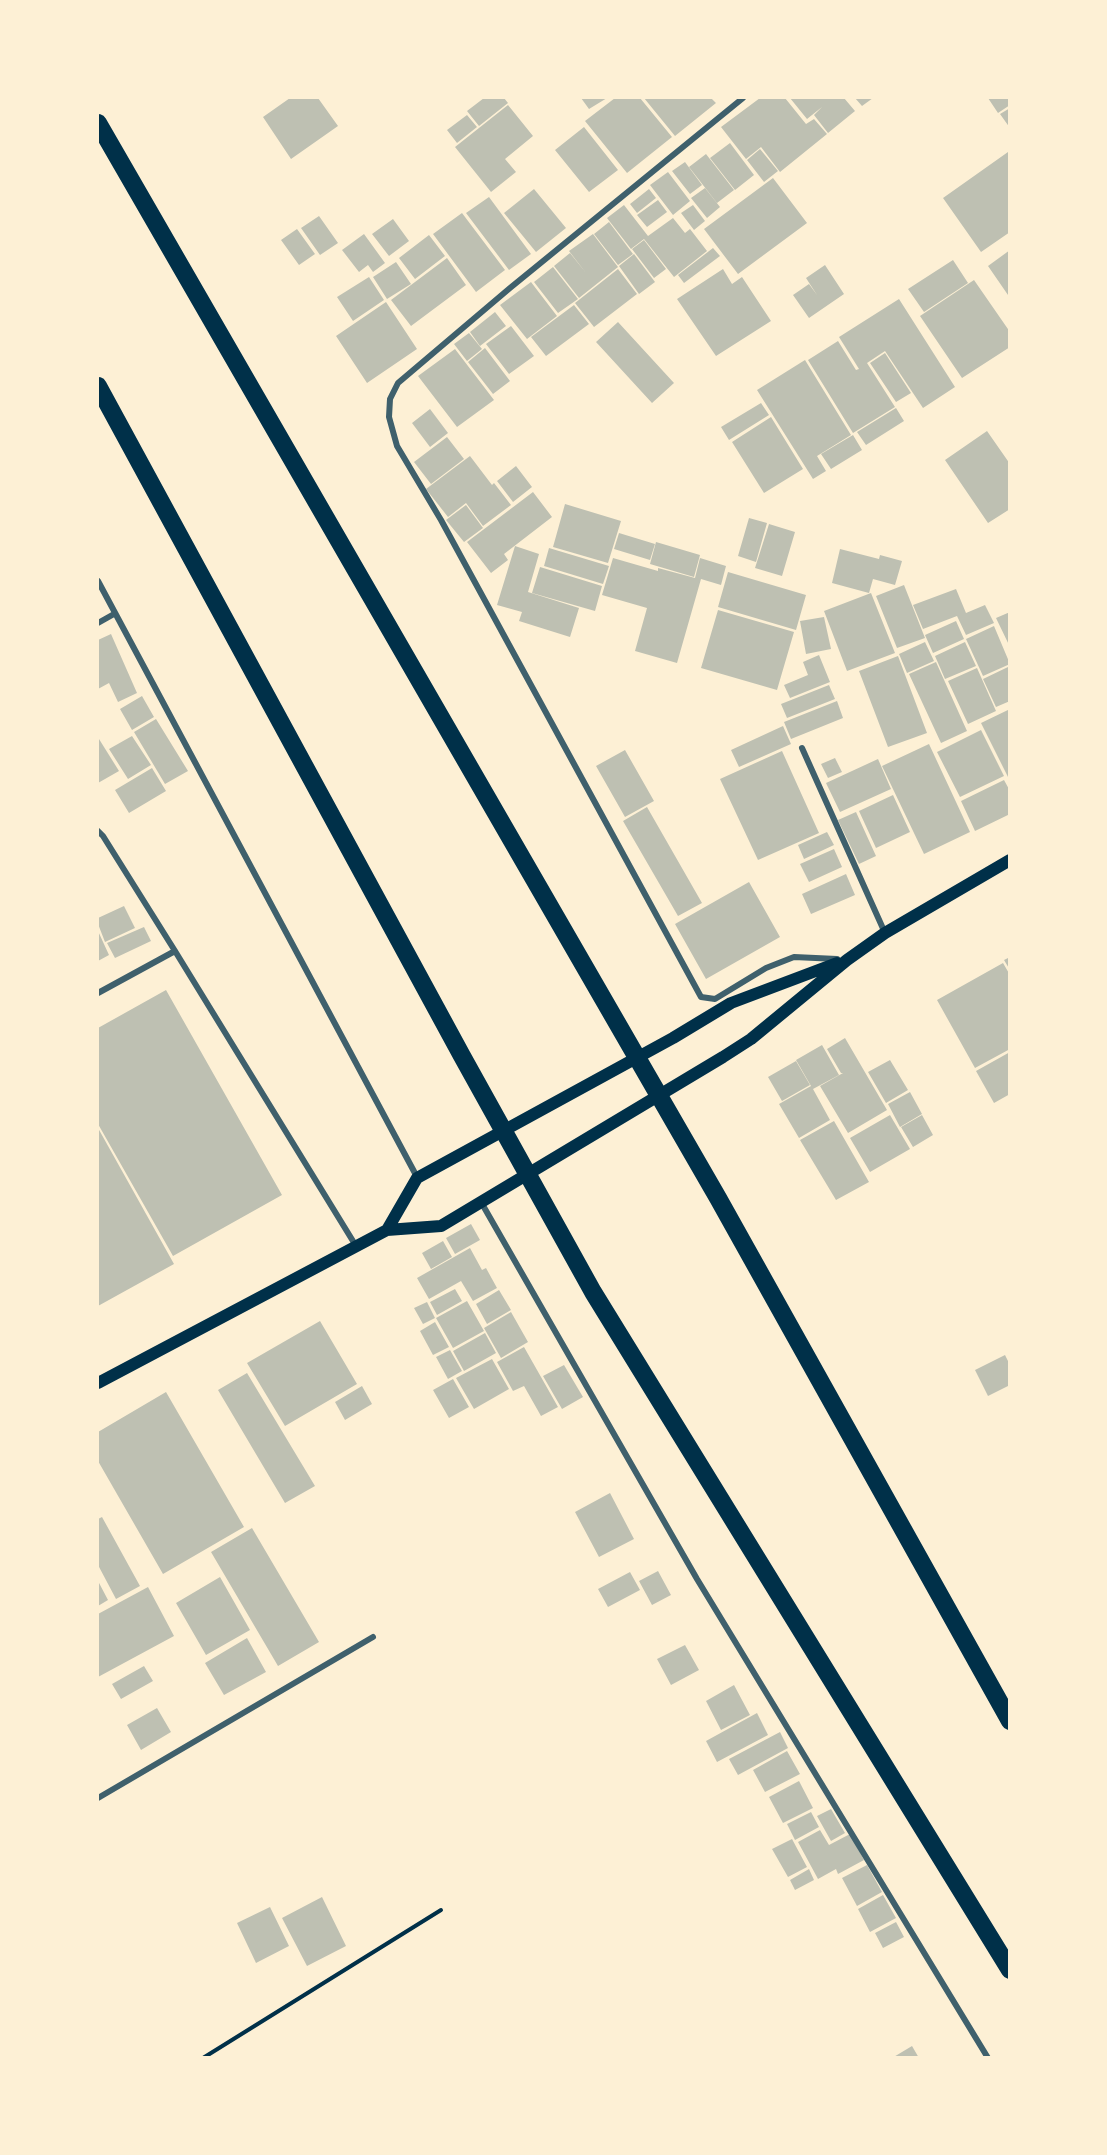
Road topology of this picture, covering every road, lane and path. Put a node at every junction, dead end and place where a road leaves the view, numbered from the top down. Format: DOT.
graph roads {
  1 [pos="744,98"];
  2 [pos="98,123"];
  3 [pos="98,386"];
  4 [pos="98,581"];
  5 [pos="114,614"];
  6 [pos="98,622"];
  7 [pos="802,748"];
  8 [pos="98,831"];
  9 [pos="1010,860"];
  10 [pos="885,933"];
  11 [pos="175,951"];
  12 [pos="847,960"];
  13 [pos="98,993"];
  14 [pos="417,1178"];
  15 [pos="481,1202"];
  16 [pos="387,1230"];
  17 [pos="356,1246"];
  18 [pos="98,1383"];
  19 [pos="373,1637"];
  20 [pos="1010,1720"];
  21 [pos="98,1798"];
  22 [pos="441,1910"];
  23 [pos="1010,1970"];
  24 [pos="203,2058"];
  25 [pos="988,2058"];
  1 -- 12 [label="street"];
  2 -- 20 [label="highway"];
  3 -- 23 [label="highway"];
  4 -- 5 [label="street"];
  5 -- 6 [label="street"];
  5 -- 14 [label="street"];
  7 -- 10 [label="street"];
  8 -- 11 [label="street"];
  9 -- 10 [label="main road"];
  10 -- 12 [label="main road"];
  11 -- 13 [label="street"];
  11 -- 17 [label="street"];
  12 -- 14 [label="main road"];
  12 -- 15 [label="main road"];
  14 -- 16 [label="main road"];
  15 -- 16 [label="main road"];
  15 -- 25 [label="street"];
  16 -- 17 [label="main road"];
  17 -- 18 [label="main road"];
  19 -- 21 [label="street"];
  22 -- 24 [label="path"];
}
